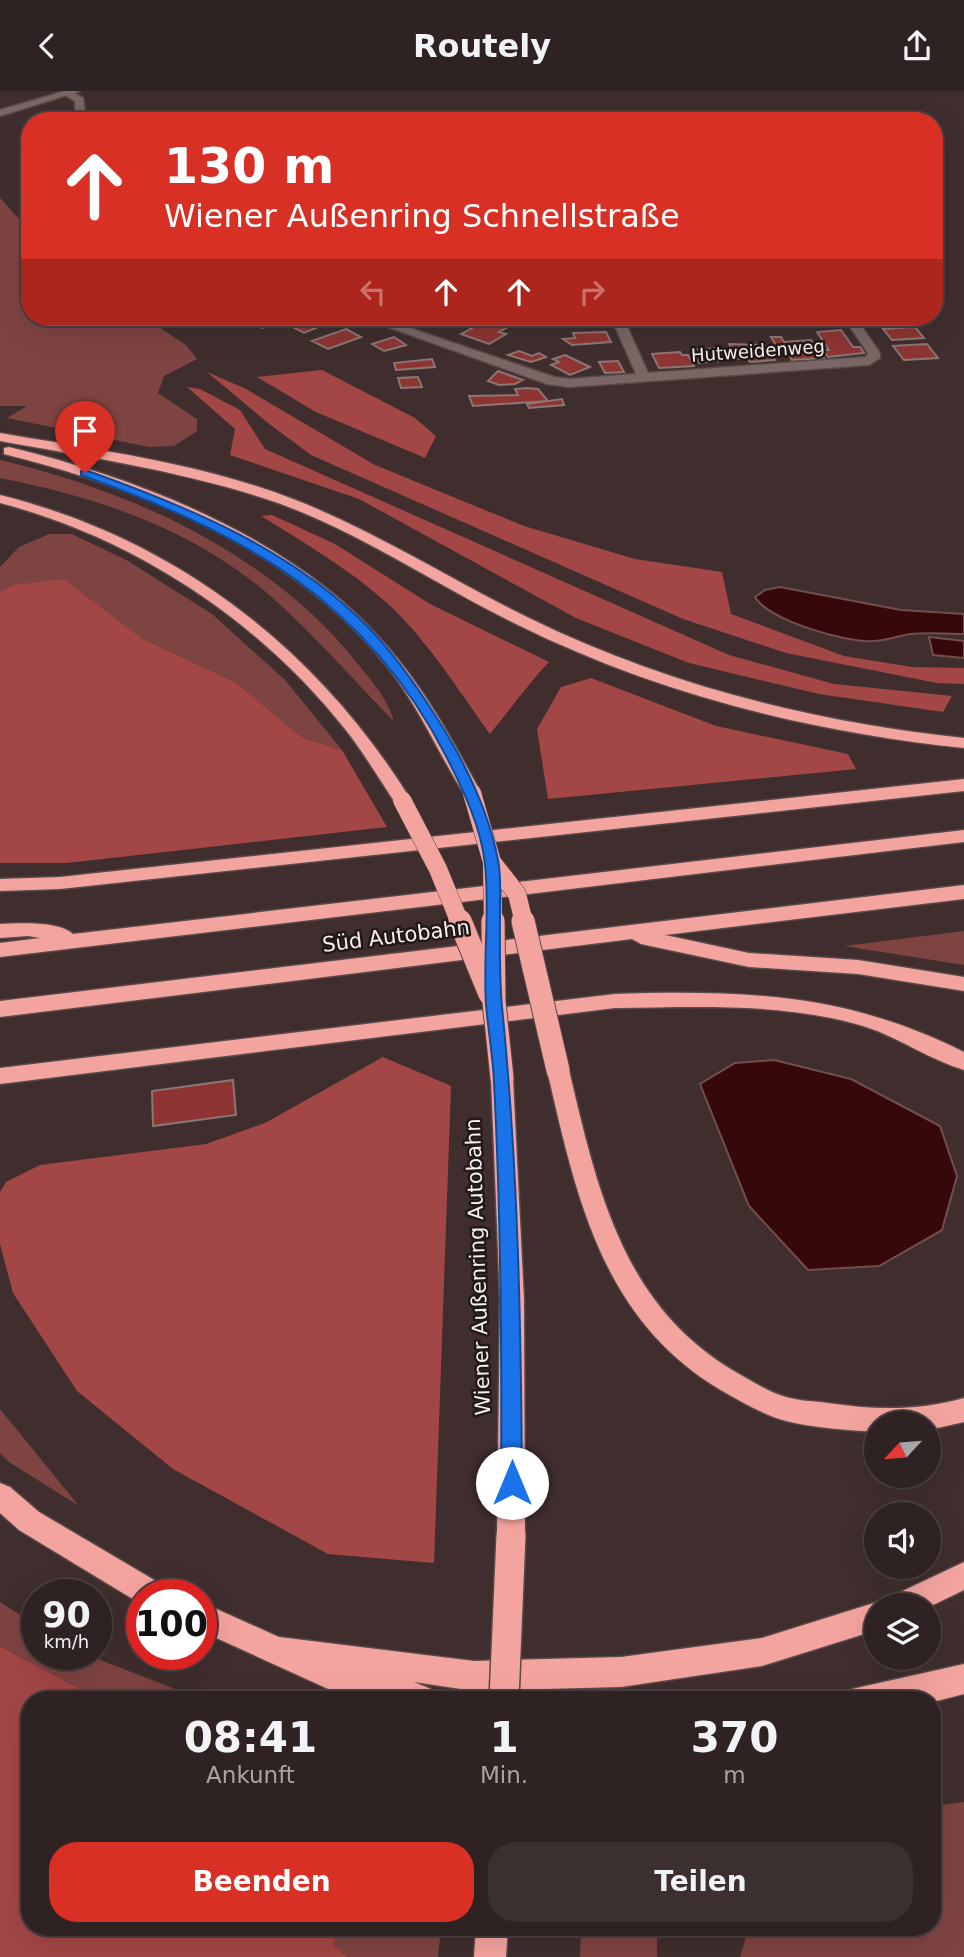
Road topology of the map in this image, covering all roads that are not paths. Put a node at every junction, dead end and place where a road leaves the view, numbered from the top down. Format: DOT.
graph roads {
  1 [pos="72,92"];
  2 [pos="81,112"];
  3 [pos="0,113"];
  4 [pos="392,326"];
  5 [pos="621,326"];
  6 [pos="855,326"];
  7 [pos="643,376"];
  8 [pos="0,437"];
  9 [pos="0,449"];
  10 [pos="0,499"];
  11 [pos="964,743"];
  12 [pos="964,785"];
  13 [pos="964,836"];
  14 [pos="492,862"];
  15 [pos="0,885"];
  16 [pos="964,892"];
  17 [pos="0,932"];
  18 [pos="621,934"];
  19 [pos="83,940"];
  20 [pos="0,950"];
  21 [pos="964,985"];
  22 [pos="494,1002"];
  23 [pos="0,1009"];
  24 [pos="964,1062"];
  25 [pos="0,1076"];
  26 [pos="964,1411"];
  27 [pos="0,1496"];
  28 [pos="964,1576"];
  29 [pos="126,1579"];
  30 [pos="929,1593"];
  31 [pos="864,1620"];
  32 [pos="217,1623"];
  33 [pos="282,1650"];
  34 [pos="964,1679"];
  35 [pos="389,1691"];
  36 [pos="504,1691"];
  37 [pos="915,1691"];
  38 [pos="491,1936"];
  39 [pos="490,1957"];
  1 -- 2 [label="street"];
  1 -- 3 [label="street"];
  4 -- 7 [label="street, Hutweidenweg"];
  5 -- 7 [label="street"];
  6 -- 7 [label="street, Hutweidenweg"];
  8 -- 11 [label="highway"];
  9 -- 14 [label="highway, bridge"];
  10 -- 22 [label="highway, bridge"];
  12 -- 15 [label="highway"];
  13 -- 19 [label="highway, Süd Autobahn"];
  14 -- 22 [label="highway, Wiener Außenring Autobahn, bridge"];
  14 -- 26 [label="highway, bridge"];
  16 -- 18 [label="highway, Süd Autobahn"];
  17 -- 19 [label="highway"];
  18 -- 21 [label="highway"];
  18 -- 23 [label="highway, Süd Autobahn"];
  19 -- 20 [label="highway, Süd Autobahn"];
  22 -- 36 [label="highway, Wiener Außenring Autobahn, bridge"];
  24 -- 25 [label="highway"];
  27 -- 29 [label="highway"];
  28 -- 30 [label="highway"];
  31 -- 33 [label="highway"];
  32 -- 33 [label="highway"];
  33 -- 35 [label="highway"];
  34 -- 37 [label="highway"];
  38 -- 39 [label="highway"];
}
